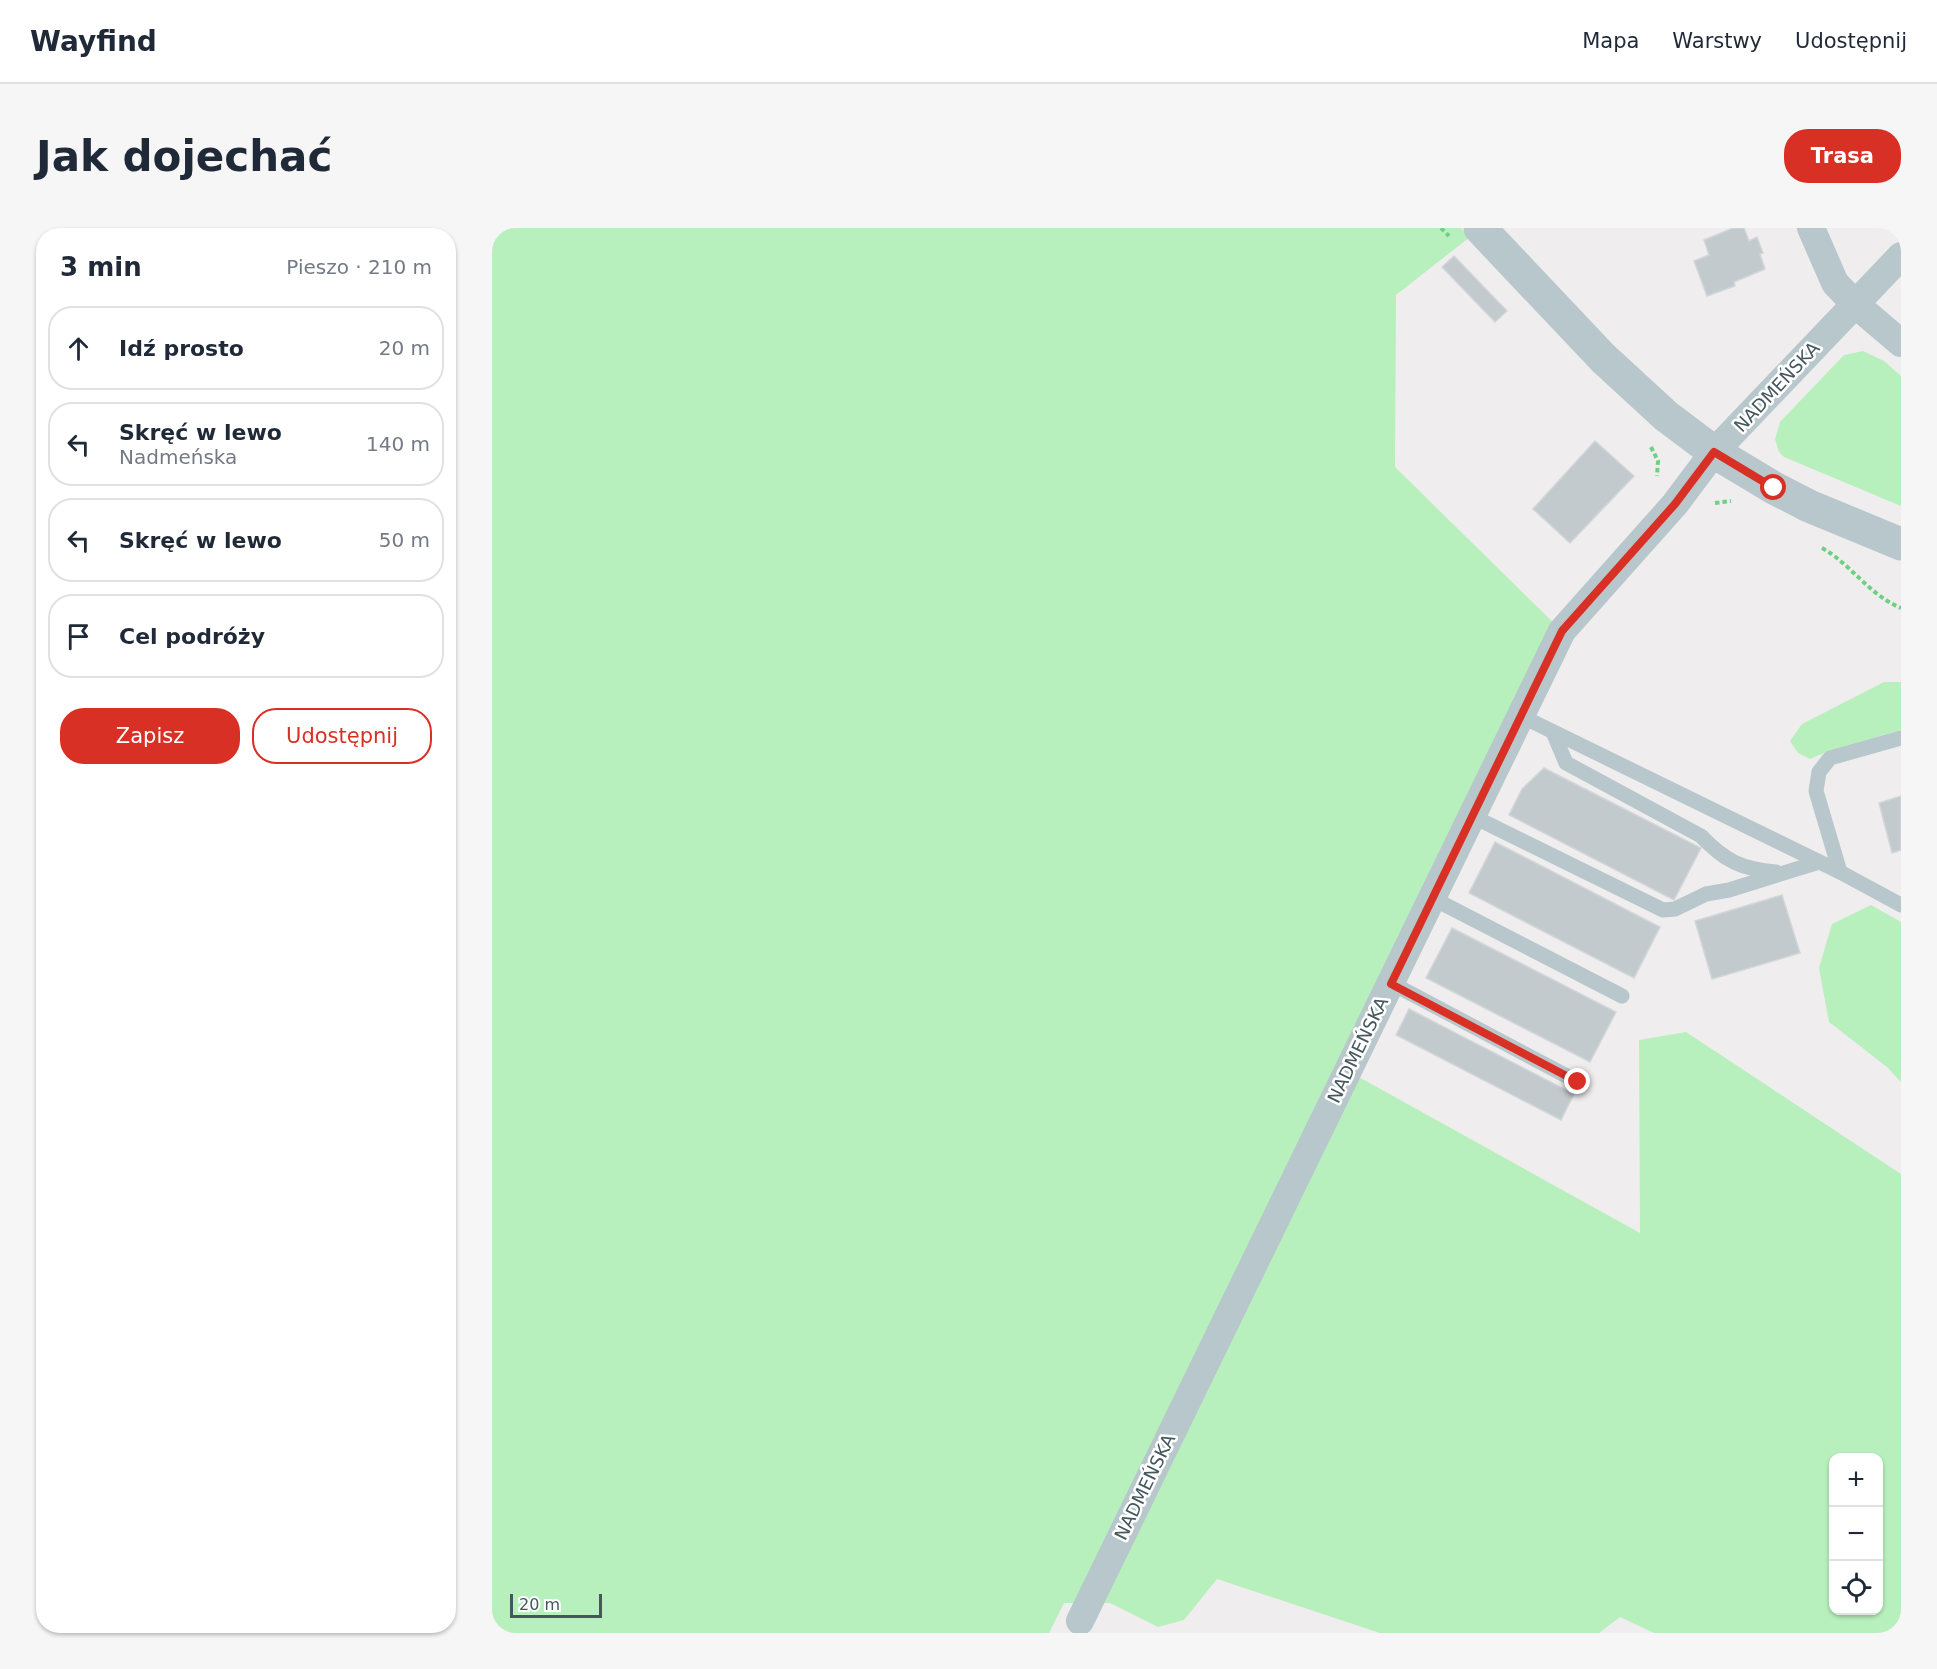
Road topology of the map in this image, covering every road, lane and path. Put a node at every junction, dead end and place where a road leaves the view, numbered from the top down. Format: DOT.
graph roads {
  1 [pos="1480,228"];
  2 [pos="1811,228"];
  3 [pos="1901,256"];
  4 [pos="1855,304"];
  5 [pos="1901,343"];
  6 [pos="1714,452"];
  7 [pos="1738,503"];
  8 [pos="1707,509"];
  9 [pos="1901,544"];
  10 [pos="1816,545"];
  11 [pos="1901,608"];
  12 [pos="1521,716"];
  13 [pos="1553,732"];
  14 [pos="1901,738"];
  15 [pos="1472,816"];
  16 [pos="1819,862"];
  17 [pos="1840,872"];
  18 [pos="1785,873"];
  19 [pos="1432,898"];
  20 [pos="1901,905"];
  21 [pos="1391,984"];
  22 [pos="1622,996"];
  23 [pos="1578,1082"];
  24 [pos="1078,1629"];
  1 -- 6 [label="street"];
  2 -- 4 [label="street"];
  3 -- 4 [label="street, NADMEŃSKA"];
  4 -- 5 [label="street"];
  4 -- 6 [label="street, NADMEŃSKA"];
  6 -- 9 [label="street"];
  6 -- 12 [label="street, NADMEŃSKA"];
  7 -- 8 [label="path"];
  10 -- 11 [label="path"];
  12 -- 13 [label="lane"];
  12 -- 15 [label="street, NADMEŃSKA"];
  13 -- 16 [label="lane"];
  13 -- 18 [label="lane"];
  14 -- 17 [label="lane"];
  15 -- 18 [label="lane"];
  15 -- 19 [label="street, NADMEŃSKA"];
  16 -- 17 [label="lane"];
  16 -- 18 [label="lane"];
  17 -- 20 [label="lane"];
  19 -- 21 [label="street, NADMEŃSKA"];
  19 -- 22 [label="lane"];
  21 -- 23 [label="lane"];
  21 -- 24 [label="street, NADMEŃSKA"];
}
